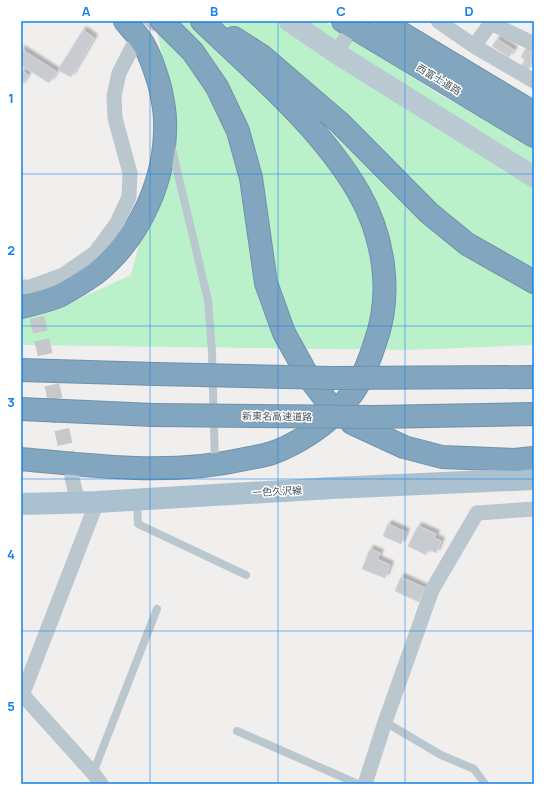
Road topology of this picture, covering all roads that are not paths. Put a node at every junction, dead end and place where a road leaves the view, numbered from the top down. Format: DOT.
graph roads {
  1 [pos="125,21"];
  2 [pos="162,21"];
  3 [pos="202,21"];
  4 [pos="207,21"];
  5 [pos="289,21"];
  6 [pos="381,21"];
  7 [pos="438,21"];
  8 [pos="342,38"];
  9 [pos="534,44"];
  10 [pos="133,46"];
  11 [pos="474,46"];
  12 [pos="534,81"];
  13 [pos="534,113"];
  14 [pos="166,119"];
  15 [pos="534,136"];
  16 [pos="534,177"];
  17 [pos="530,280"];
  18 [pos="26,294"];
  19 [pos="21,370"];
  20 [pos="534,377"];
  21 [pos="326,400"];
  22 [pos="21,409"];
  23 [pos="534,414"];
  24 [pos="352,423"];
  25 [pos="21,459"];
  26 [pos="524,459"];
  27 [pos="215,466"];
  28 [pos="72,478"];
  29 [pos="534,479"];
  30 [pos="137,499"];
  31 [pos="88,502"];
  32 [pos="21,504"];
  33 [pos="534,509"];
  34 [pos="246,575"];
  35 [pos="157,609"];
  36 [pos="21,695"];
  37 [pos="385,722"];
  38 [pos="237,731"];
  39 [pos="97,779"];
  40 [pos="358,784"];
  41 [pos="365,784"];
  42 [pos="485,784"];
  1 -- 14 [label="highway"];
  2 -- 21 [label="highway"];
  3 -- 27 [label="highway"];
  4 -- 17 [label="highway"];
  5 -- 8 [label="street"];
  6 -- 13 [label="highway, 西富士道路"];
  7 -- 11 [label="street"];
  8 -- 15 [label="highway, 西富士道路"];
  8 -- 16 [label="street"];
  9 -- 11 [label="street"];
  10 -- 18 [label="street"];
  11 -- 12 [label="street"];
  14 -- 18 [label="highway"];
  14 -- 27 [label="lane"];
  19 -- 20 [label="highway, bridge"];
  22 -- 23 [label="highway, 新東名高速道路, bridge"];
  24 -- 26 [label="highway"];
  25 -- 27 [label="highway"];
  28 -- 31 [label="street"];
  29 -- 30 [label="main road, 一色久沢線"];
  30 -- 31 [label="main road, 一色久沢線"];
  30 -- 34 [label="lane"];
  31 -- 32 [label="main road, 一色久沢線"];
  31 -- 36 [label="street"];
  33 -- 37 [label="street"];
  35 -- 39 [label="lane"];
  36 -- 39 [label="street"];
  37 -- 41 [label="street"];
  37 -- 42 [label="lane"];
  38 -- 40 [label="lane"];
}
